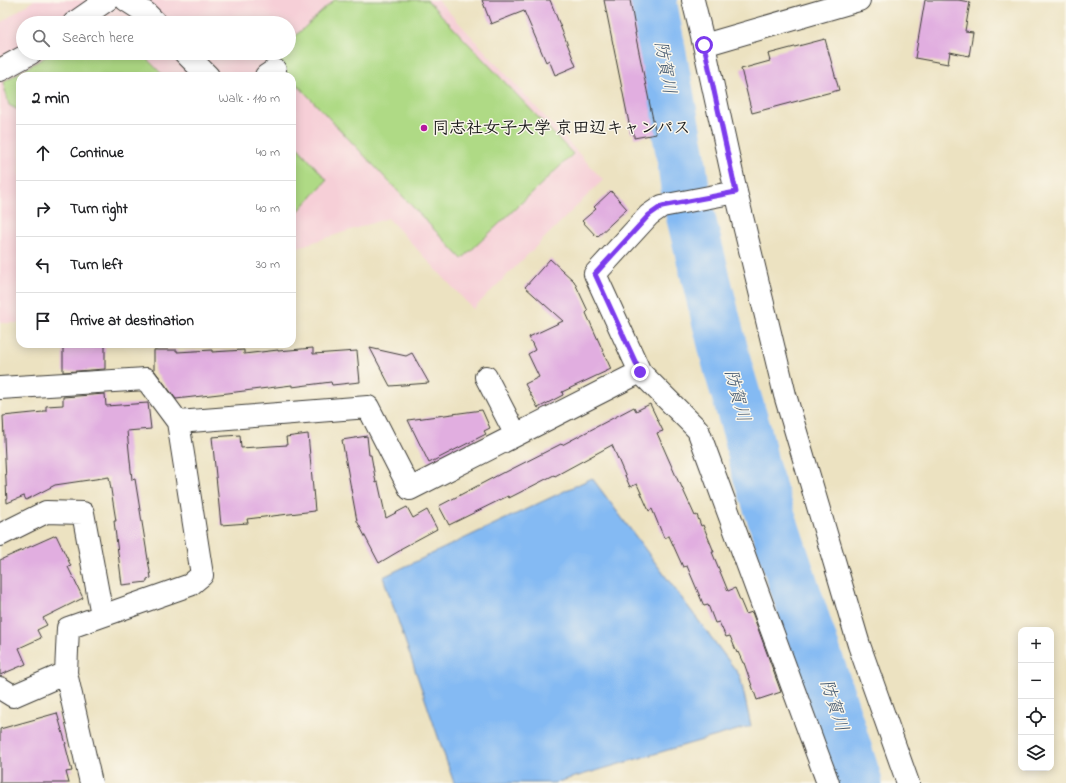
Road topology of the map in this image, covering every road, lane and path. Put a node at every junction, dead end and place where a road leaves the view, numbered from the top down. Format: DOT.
graph roads {
  1 [pos="107,0"];
  2 [pos="126,0"];
  3 [pos="693,0"];
  4 [pos="859,0"];
  5 [pos="84,16"];
  6 [pos="149,16"];
  7 [pos="704,45"];
  8 [pos="18,60"];
  9 [pos="192,60"];
  10 [pos="0,70"];
  11 [pos="204,72"];
  12 [pos="727,194"];
  13 [pos="640,372"];
  14 [pos="486,377"];
  15 [pos="0,388"];
  16 [pos="178,422"];
  17 [pos="516,435"];
  18 [pos="0,535"];
  19 [pos="102,616"];
  20 [pos="66,673"];
  21 [pos="0,688"];
  22 [pos="92,783"];
  23 [pos="828,783"];
  24 [pos="908,783"];
  1 -- 5 [label="street"];
  2 -- 6 [label="street"];
  3 -- 7 [label="street"];
  4 -- 7 [label="street"];
  7 -- 12 [label="street"];
  8 -- 10 [label="street"];
  9 -- 11 [label="street"];
  12 -- 13 [label="street"];
  12 -- 24 [label="street"];
  13 -- 17 [label="street"];
  13 -- 23 [label="street"];
  14 -- 17 [label="street"];
  15 -- 16 [label="street"];
  16 -- 17 [label="street"];
  16 -- 19 [label="street"];
  18 -- 19 [label="street"];
  19 -- 20 [label="street"];
  20 -- 21 [label="street"];
  20 -- 22 [label="street"];
}
